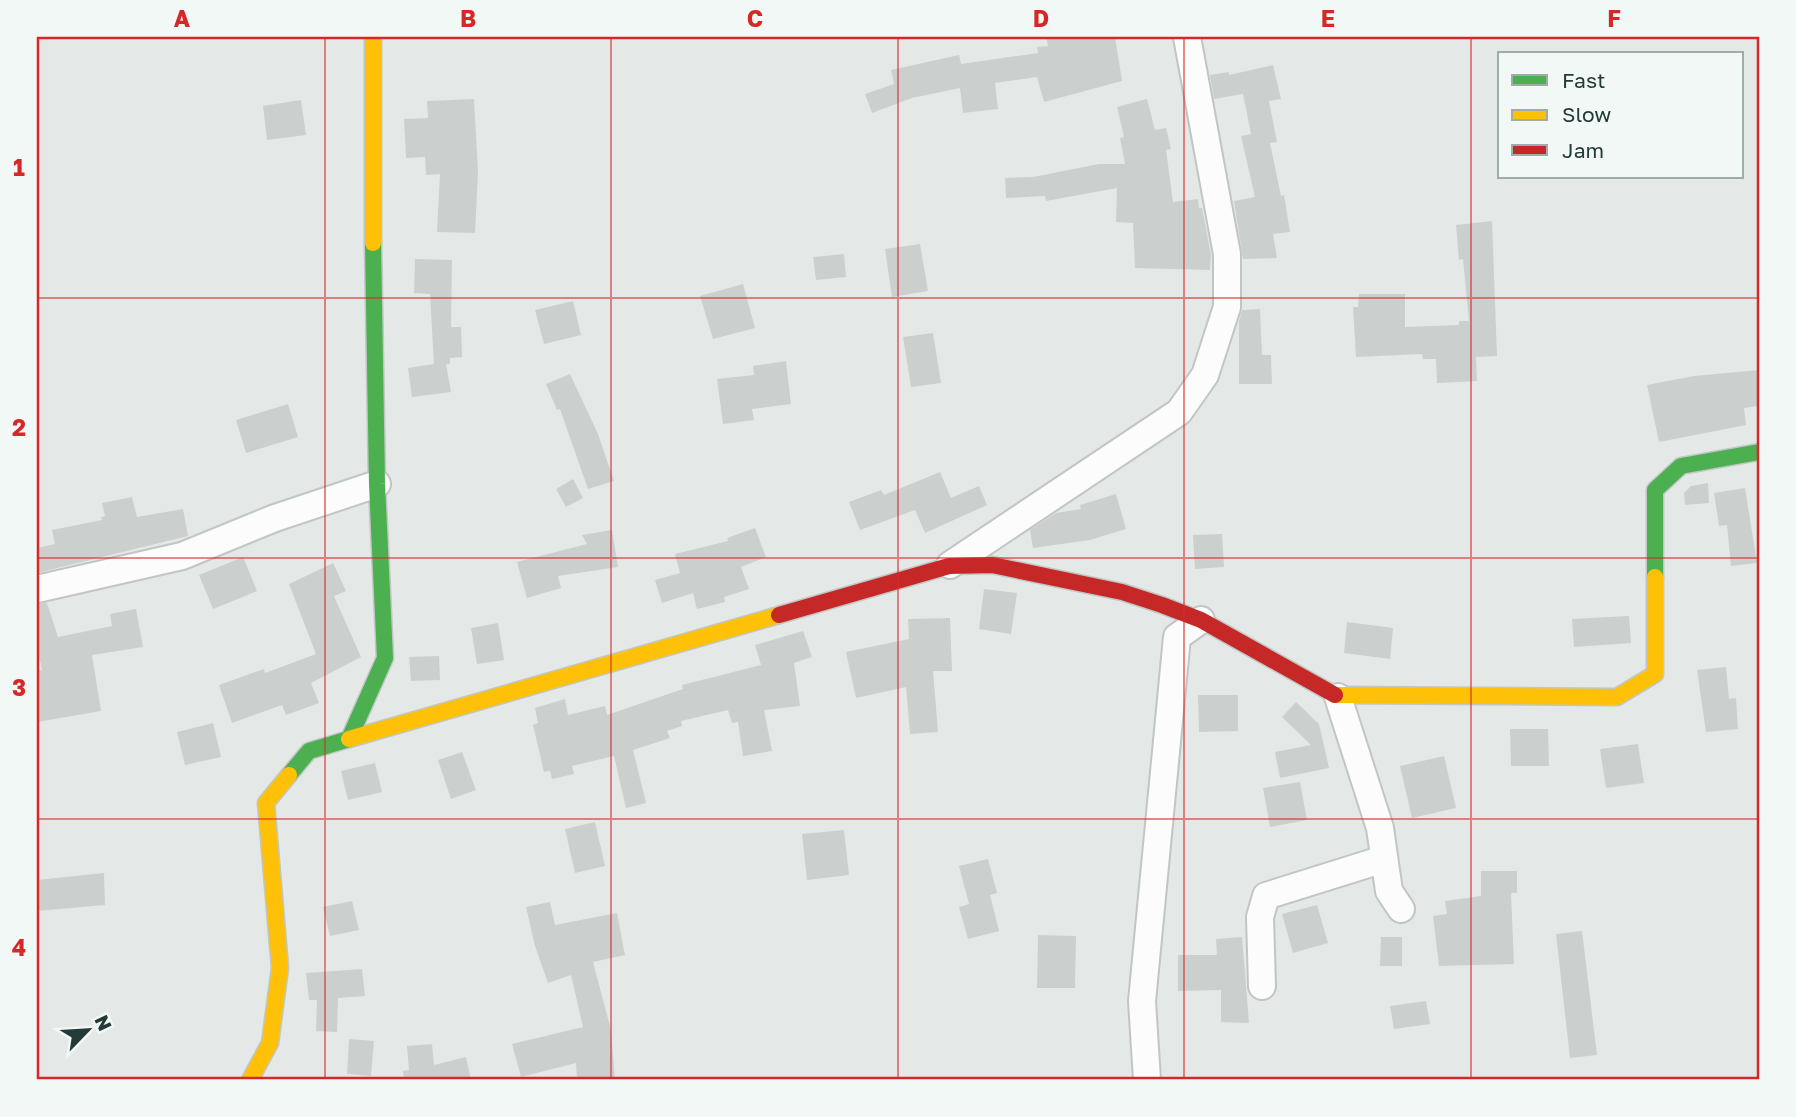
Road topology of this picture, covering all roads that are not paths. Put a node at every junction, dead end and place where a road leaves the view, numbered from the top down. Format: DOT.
graph roads {
  1 [pos="373,37"];
  2 [pos="1187,37"];
  3 [pos="1759,452"];
  4 [pos="377,484"];
  5 [pos="949,566"];
  6 [pos="37,589"];
  7 [pos="1200,620"];
  8 [pos="1338,697"];
  9 [pos="349,739"];
  10 [pos="1384,859"];
  11 [pos="1401,909"];
  12 [pos="1262,986"];
  13 [pos="250,1080"];
  14 [pos="1147,1080"];
  1 -- 4 [label="street"];
  2 -- 5 [label="street"];
  3 -- 8 [label="street"];
  4 -- 6 [label="street"];
  4 -- 9 [label="street"];
  5 -- 7 [label="street"];
  5 -- 9 [label="street"];
  7 -- 8 [label="street"];
  7 -- 14 [label="street"];
  8 -- 10 [label="street"];
  9 -- 13 [label="street"];
  10 -- 11 [label="street"];
  10 -- 12 [label="street"];
}
